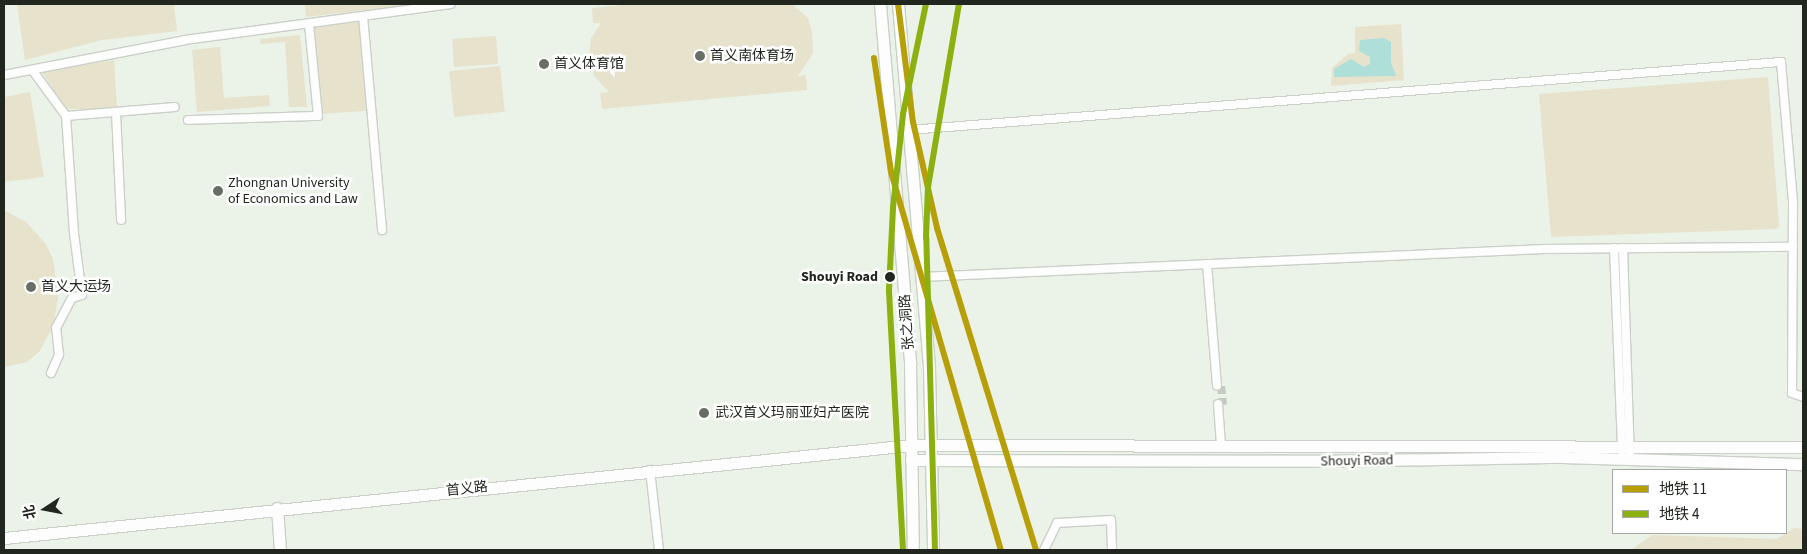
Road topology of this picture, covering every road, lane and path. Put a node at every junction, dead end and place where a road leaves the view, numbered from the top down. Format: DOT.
graph roads {
  1 [pos="451,4"];
  2 [pos="880,4"];
  3 [pos="898,4"];
  4 [pos="429,5"];
  5 [pos="363,16"];
  6 [pos="309,24"];
  7 [pos="32,71"];
  8 [pos="4,76"];
  9 [pos="176,107"];
  10 [pos="116,112"];
  11 [pos="66,116"];
  12 [pos="188,120"];
  13 [pos="908,130"];
  14 [pos="121,220"];
  15 [pos="382,230"];
  16 [pos="1619,248"];
  17 [pos="1793,248"];
  18 [pos="1209,264"];
  19 [pos="921,277"];
  20 [pos="51,373"];
  21 [pos="1219,386"];
  22 [pos="1803,397"];
  23 [pos="1220,404"];
  24 [pos="1224,444"];
  25 [pos="1626,444"];
  26 [pos="911,445"];
  27 [pos="932,445"];
  28 [pos="1803,447"];
  29 [pos="1626,458"];
  30 [pos="911,460"];
  31 [pos="932,460"];
  32 [pos="1803,464"];
  33 [pos="650,470"];
  34 [pos="277,508"];
  35 [pos="4,538"];
  36 [pos="280,550"];
  37 [pos="659,550"];
  38 [pos="913,550"];
  39 [pos="933,550"];
  40 [pos="1044,550"];
  41 [pos="1112,550"];
  1 -- 4 [label="street"];
  2 -- 26 [label="main road, 张之洞路"];
  3 -- 13 [label="main road, 张之洞路"];
  4 -- 5 [label="street"];
  5 -- 6 [label="street"];
  5 -- 15 [label="street"];
  6 -- 7 [label="street"];
  6 -- 12 [label="street"];
  7 -- 8 [label="street"];
  7 -- 11 [label="street"];
  9 -- 10 [label="street"];
  10 -- 11 [label="street"];
  10 -- 14 [label="street"];
  11 -- 20 [label="street"];
  13 -- 17 [label="street"];
  13 -- 19 [label="main road, 张之洞路"];
  16 -- 17 [label="street"];
  16 -- 18 [label="street"];
  16 -- 25 [label="street"];
  17 -- 22 [label="street"];
  18 -- 19 [label="street"];
  18 -- 21 [label="street"];
  19 -- 27 [label="main road, 张之洞路"];
  23 -- 24 [label="street"];
  24 -- 25 [label="main road, Shouyi Road"];
  24 -- 27 [label="main road, Shouyi Road"];
  25 -- 28 [label="main road, Shouyi Road"];
  25 -- 29 [label="street"];
  26 -- 27 [label="main road, 首义路"];
  26 -- 30 [label="main road, 张之洞路"];
  26 -- 33 [label="main road, 首义路"];
  27 -- 31 [label="main road, 张之洞路"];
  29 -- 31 [label="main road, Shouyi Road"];
  29 -- 32 [label="main road, Shouyi Road"];
  30 -- 31 [label="main road, Shouyi Road"];
  30 -- 38 [label="main road, 张之洞路"];
  31 -- 39 [label="main road, 张之洞路"];
  33 -- 34 [label="main road, 首义路"];
  33 -- 37 [label="street"];
  34 -- 35 [label="main road, 首义路"];
  34 -- 36 [label="main road"];
  40 -- 41 [label="street"];
}
